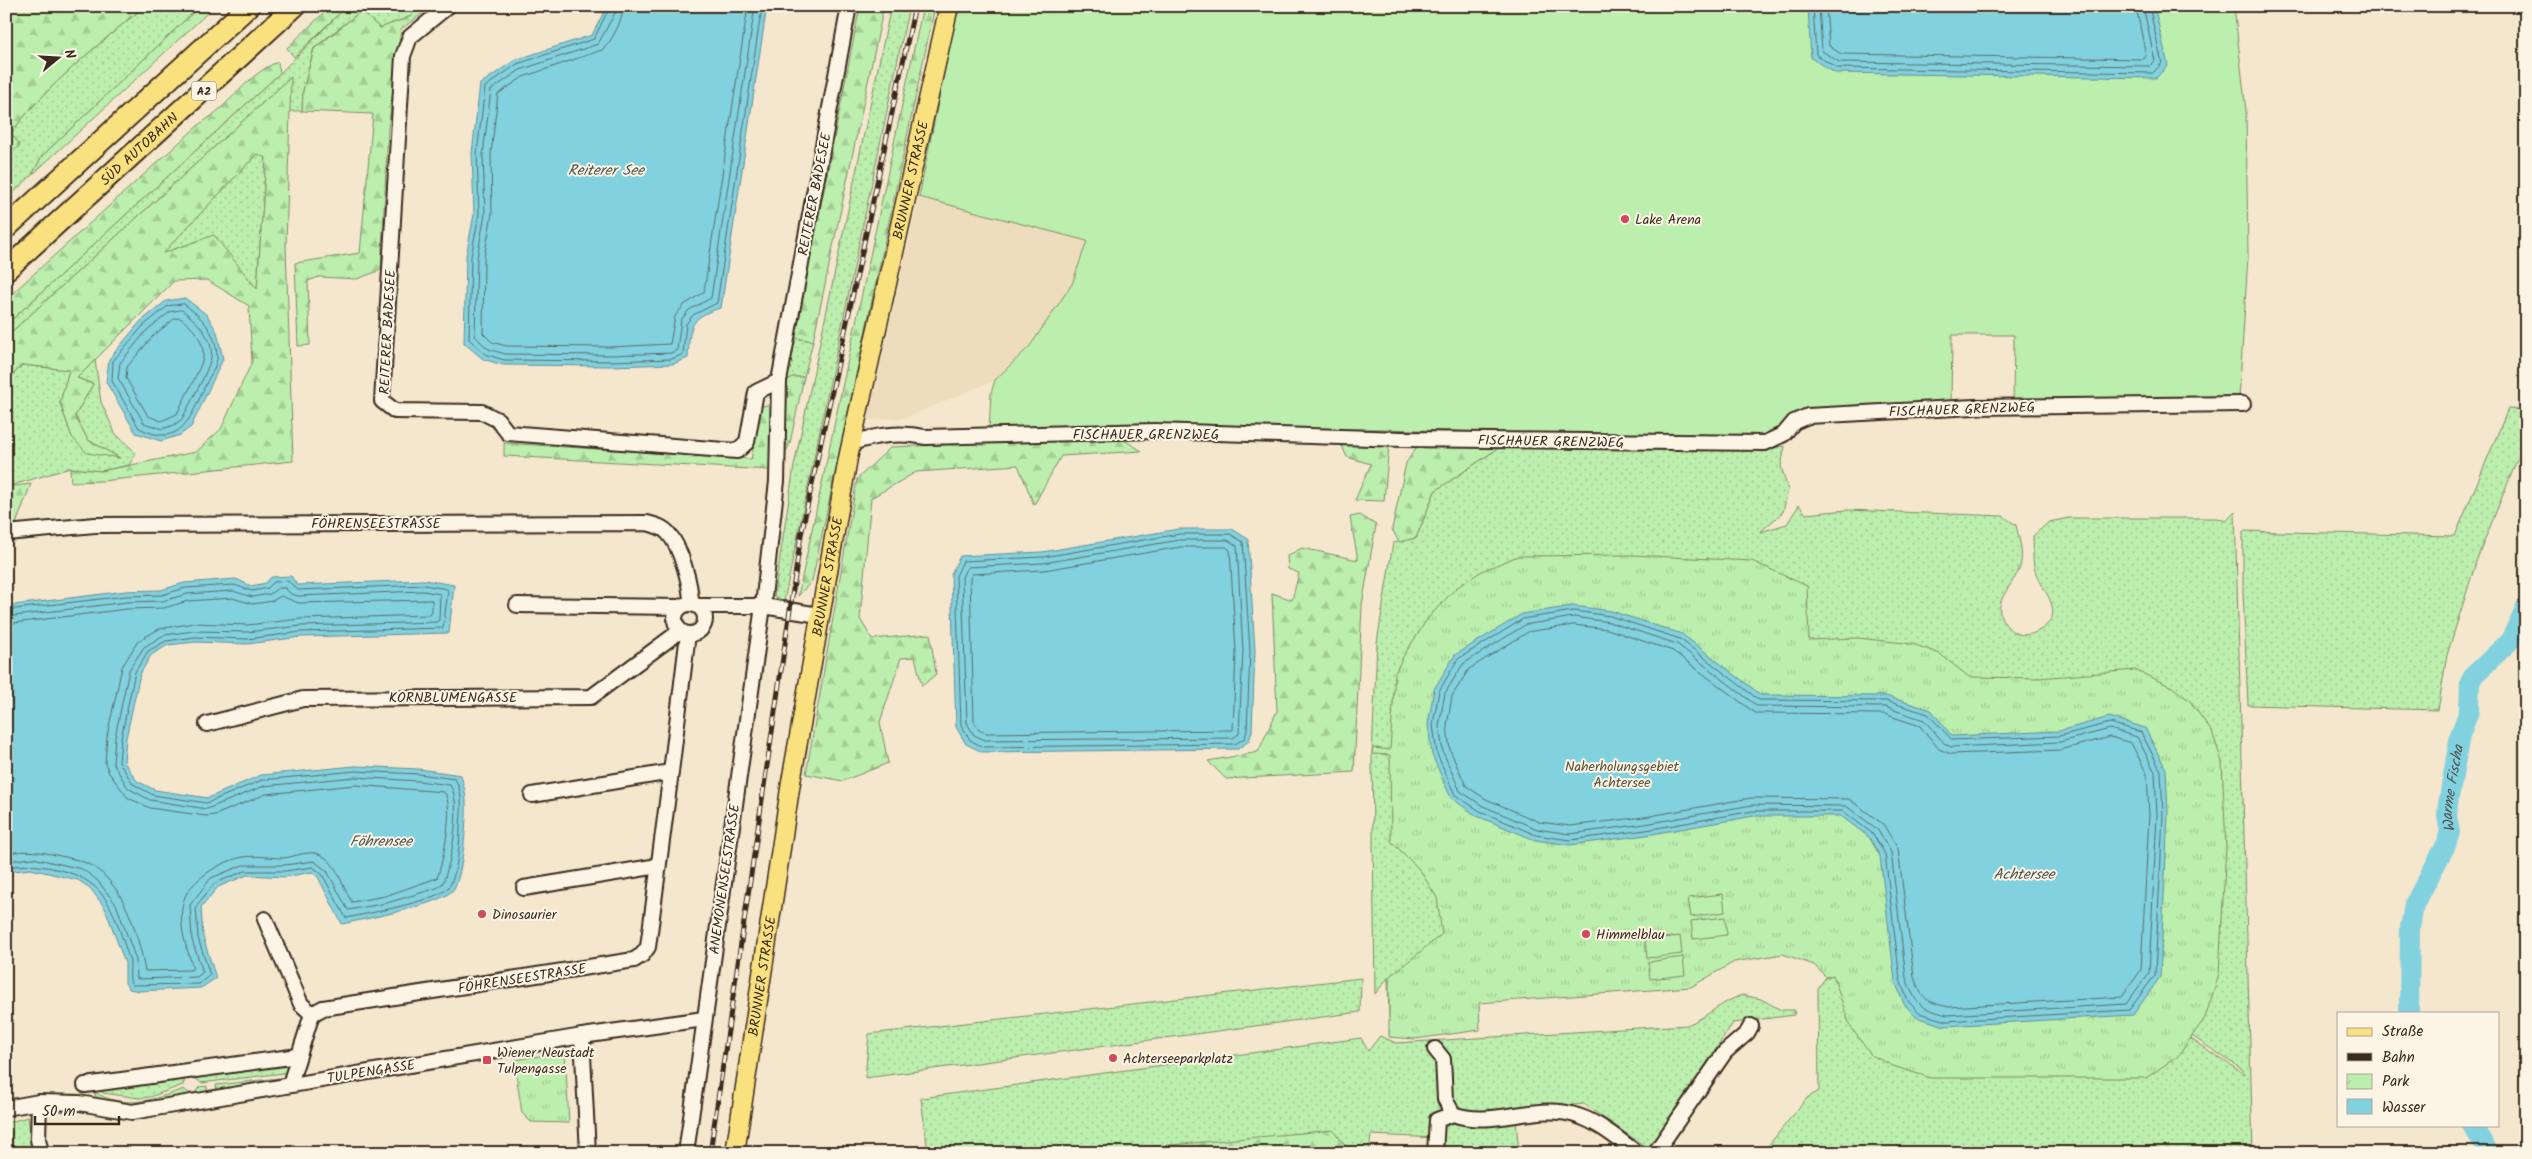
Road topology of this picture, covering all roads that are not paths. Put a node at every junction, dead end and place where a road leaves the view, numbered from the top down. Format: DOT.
graph roads {
  1 [pos="249,6"];
  2 [pos="295,6"];
  3 [pos="448,6"];
  4 [pos="849,6"];
  5 [pos="949,6"];
  6 [pos="6,228"];
  7 [pos="6,270"];
  8 [pos="779,381"];
  9 [pos="2243,404"];
  10 [pos="852,443"];
  11 [pos="6,533"];
  12 [pos="517,605"];
  13 [pos="690,605"];
  14 [pos="732,606"];
  15 [pos="763,606"];
  16 [pos="819,615"];
  17 [pos="704,625"];
  18 [pos="684,632"];
  19 [pos="207,724"];
  20 [pos="671,772"];
  21 [pos="532,795"];
  22 [pos="658,866"];
  23 [pos="524,888"];
  24 [pos="265,919"];
  25 [pos="312,1014"];
  26 [pos="704,1018"];
  27 [pos="1752,1026"];
  28 [pos="582,1036"];
  29 [pos="1435,1049"];
  30 [pos="298,1056"];
  31 [pos="290,1084"];
  32 [pos="85,1085"];
  33 [pos="39,1102"];
  34 [pos="6,1108"];
  35 [pos="1453,1114"];
  36 [pos="41,1153"];
  37 [pos="588,1153"];
  38 [pos="686,1153"];
  39 [pos="735,1153"];
  40 [pos="1435,1153"];
  41 [pos="1637,1153"];
  42 [pos="1655,1153"];
  1 -- 6 [label="highway, A2"];
  2 -- 7 [label="highway, SÜD AUTOBAHN / A2"];
  3 -- 8 [label="street, REITERER BADESEE"];
  4 -- 8 [label="street, REITERER BADESEE"];
  5 -- 10 [label="main road, BRUNNER STRASSE"];
  8 -- 15 [label="street, REITERER BADESEE"];
  9 -- 10 [label="street, FISCHAUER GRENZWEG"];
  10 -- 16 [label="main road, BRUNNER STRASSE"];
  11 -- 13 [label="street, FÖHRENSEESTRASSE"];
  12 -- 13 [label="street"];
  13 -- 14 [label="street"];
  13 -- 17 [label="street"];
  13 -- 18 [label="street"];
  14 -- 15 [label="street"];
  14 -- 17 [label="street"];
  15 -- 16 [label="street"];
  15 -- 26 [label="street, ANEMONENSEESTRASSE"];
  16 -- 39 [label="main road, BRUNNER STRASSE"];
  17 -- 18 [label="street"];
  18 -- 19 [label="street, KORNBLUMENGASSE"];
  18 -- 20 [label="street, FÖHRENSEESTRASSE"];
  20 -- 21 [label="street"];
  20 -- 22 [label="street, FÖHRENSEESTRASSE"];
  22 -- 23 [label="street"];
  22 -- 25 [label="street, FÖHRENSEESTRASSE"];
  24 -- 25 [label="street"];
  25 -- 30 [label="street"];
  26 -- 28 [label="street, TULPENGASSE"];
  26 -- 38 [label="street, ANEMONENSEESTRASSE"];
  27 -- 42 [label="street"];
  28 -- 31 [label="street, TULPENGASSE"];
  28 -- 37 [label="street"];
  29 -- 35 [label="street"];
  30 -- 31 [label="street"];
  30 -- 32 [label="street"];
  31 -- 33 [label="street, TULPENGASSE"];
  33 -- 34 [label="street, TULPENGASSE"];
  33 -- 36 [label="street"];
  35 -- 40 [label="street"];
  35 -- 41 [label="street"];
}
